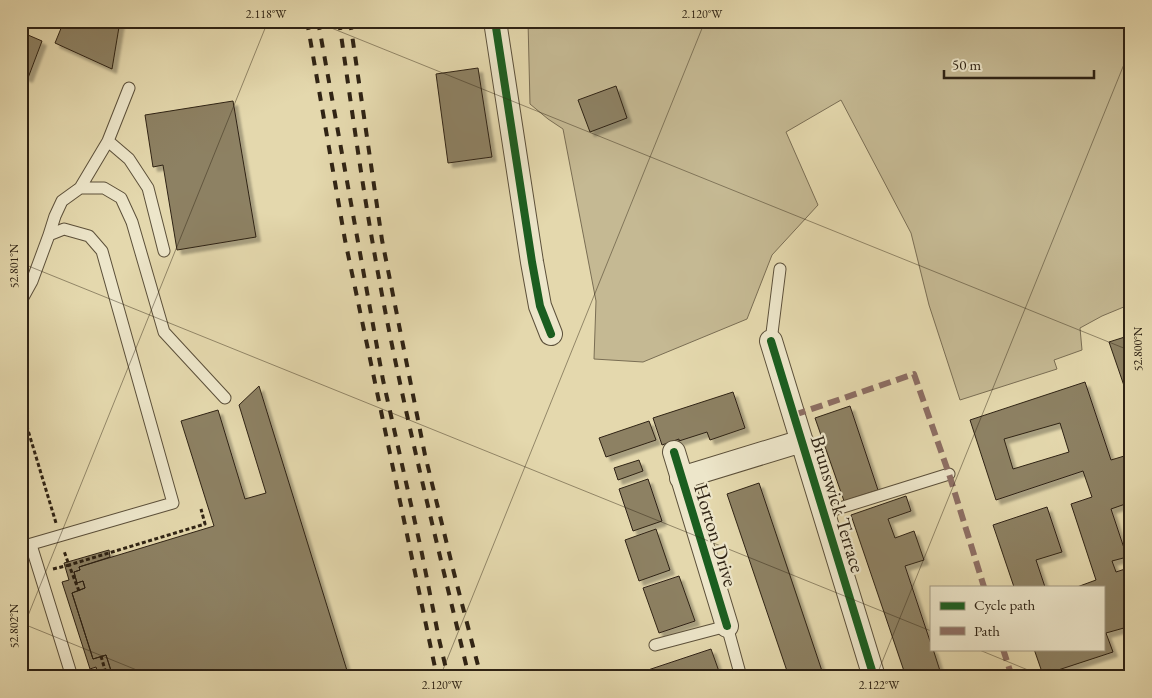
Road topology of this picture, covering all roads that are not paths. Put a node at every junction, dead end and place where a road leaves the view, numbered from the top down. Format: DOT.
graph roads {
  1 [pos="495,21"];
  2 [pos="129,88"];
  3 [pos="108,141"];
  4 [pos="80,188"];
  5 [pos="49,235"];
  6 [pos="164,251"];
  7 [pos="780,270"];
  8 [pos="21,301"];
  9 [pos="551,334"];
  10 [pos="772,341"];
  11 [pos="225,398"];
  12 [pos="802,441"];
  13 [pos="674,452"];
  14 [pos="949,474"];
  15 [pos="681,478"];
  16 [pos="824,513"];
  17 [pos="26,546"];
  18 [pos="727,626"];
  19 [pos="655,644"];
  20 [pos="72,677"];
  21 [pos="740,677"];
  22 [pos="874,677"];
  1 -- 9 [label="street"];
  2 -- 3 [label="lane"];
  3 -- 4 [label="lane"];
  3 -- 6 [label="lane"];
  4 -- 5 [label="lane"];
  4 -- 11 [label="lane"];
  5 -- 8 [label="lane"];
  5 -- 17 [label="lane"];
  7 -- 10 [label="lane"];
  10 -- 12 [label="street, Brunswick Terrace"];
  12 -- 15 [label="street, Horton Drive"];
  12 -- 16 [label="street, Brunswick Terrace"];
  13 -- 15 [label="street, Horton Drive"];
  14 -- 16 [label="lane"];
  15 -- 18 [label="street, Horton Drive"];
  16 -- 22 [label="street, Brunswick Terrace"];
  17 -- 20 [label="lane"];
  18 -- 19 [label="lane"];
  18 -- 21 [label="lane"];
}
